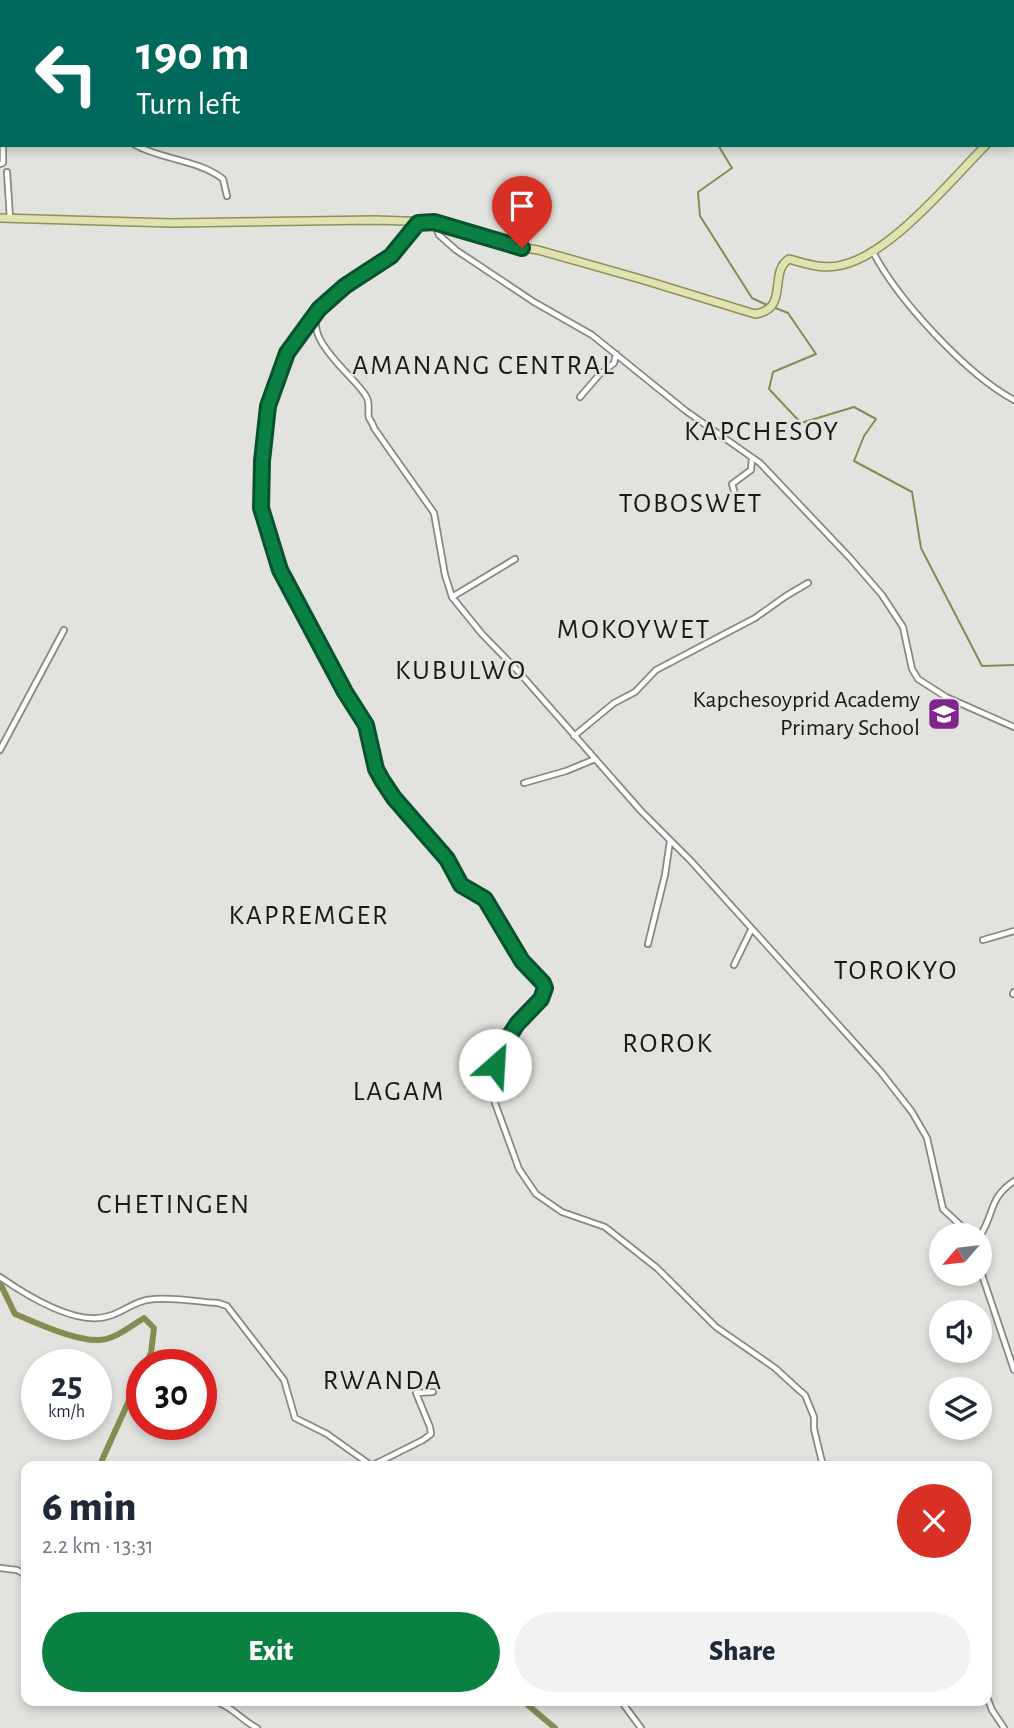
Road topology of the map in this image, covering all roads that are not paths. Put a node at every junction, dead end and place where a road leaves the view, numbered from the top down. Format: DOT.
graph roads {
  1 [pos="3,147"];
  2 [pos="139,147"];
  3 [pos="984,147"];
  4 [pos="0,164"];
  5 [pos="7,172"];
  6 [pos="227,196"];
  7 [pos="0,218"];
  8 [pos="10,218"];
  9 [pos="434,222"];
  10 [pos="418,223"];
  11 [pos="872,251"];
  12 [pos="319,309"];
  13 [pos="616,353"];
  14 [pos="580,397"];
  15 [pos="1014,400"];
  16 [pos="752,457"];
  17 [pos="735,494"];
  18 [pos="516,559"];
  19 [pos="808,583"];
  20 [pos="452,597"];
  21 [pos="64,631"];
  22 [pos="1014,727"];
  23 [pos="574,736"];
  24 [pos="0,750"];
  25 [pos="595,759"];
  26 [pos="524,783"];
  27 [pos="670,840"];
  28 [pos="751,930"];
  29 [pos="1014,931"];
  30 [pos="983,940"];
  31 [pos="648,944"];
  32 [pos="734,965"];
  33 [pos="1014,1181"];
  34 [pos="958,1223"];
  35 [pos="988,1223"];
  36 [pos="0,1278"];
  37 [pos="986,1286"];
  38 [pos="1014,1370"];
  39 [pos="433,1392"];
  40 [pos="365,1461"];
  41 [pos="382,1461"];
  42 [pos="822,1461"];
  43 [pos="0,1568"];
  44 [pos="21,1572"];
  45 [pos="227,1706"];
  46 [pos="625,1706"];
  47 [pos="990,1706"];
  48 [pos="257,1728"];
  49 [pos="641,1728"];
  50 [pos="1004,1728"];
  1 -- 4 [label="street"];
  2 -- 6 [label="street"];
  3 -- 11 [label="main road"];
  5 -- 8 [label="street"];
  7 -- 8 [label="main road"];
  8 -- 10 [label="main road"];
  9 -- 10 [label="main road"];
  9 -- 11 [label="main road"];
  9 -- 13 [label="street"];
  10 -- 12 [label="street"];
  11 -- 15 [label="street"];
  12 -- 20 [label="street"];
  12 -- 42 [label="street"];
  13 -- 14 [label="street"];
  13 -- 16 [label="street"];
  16 -- 17 [label="street"];
  16 -- 22 [label="street"];
  18 -- 20 [label="street"];
  19 -- 23 [label="street"];
  20 -- 23 [label="street"];
  21 -- 24 [label="street"];
  23 -- 25 [label="street"];
  25 -- 26 [label="street"];
  25 -- 27 [label="street"];
  27 -- 28 [label="street"];
  27 -- 31 [label="street"];
  28 -- 32 [label="street"];
  28 -- 34 [label="street"];
  29 -- 30 [label="street"];
  33 -- 35 [label="street"];
  36 -- 40 [label="street"];
  37 -- 38 [label="street"];
  39 -- 41 [label="street"];
  43 -- 44 [label="street"];
  45 -- 48 [label="street"];
  46 -- 49 [label="street"];
  47 -- 50 [label="street"];
}
